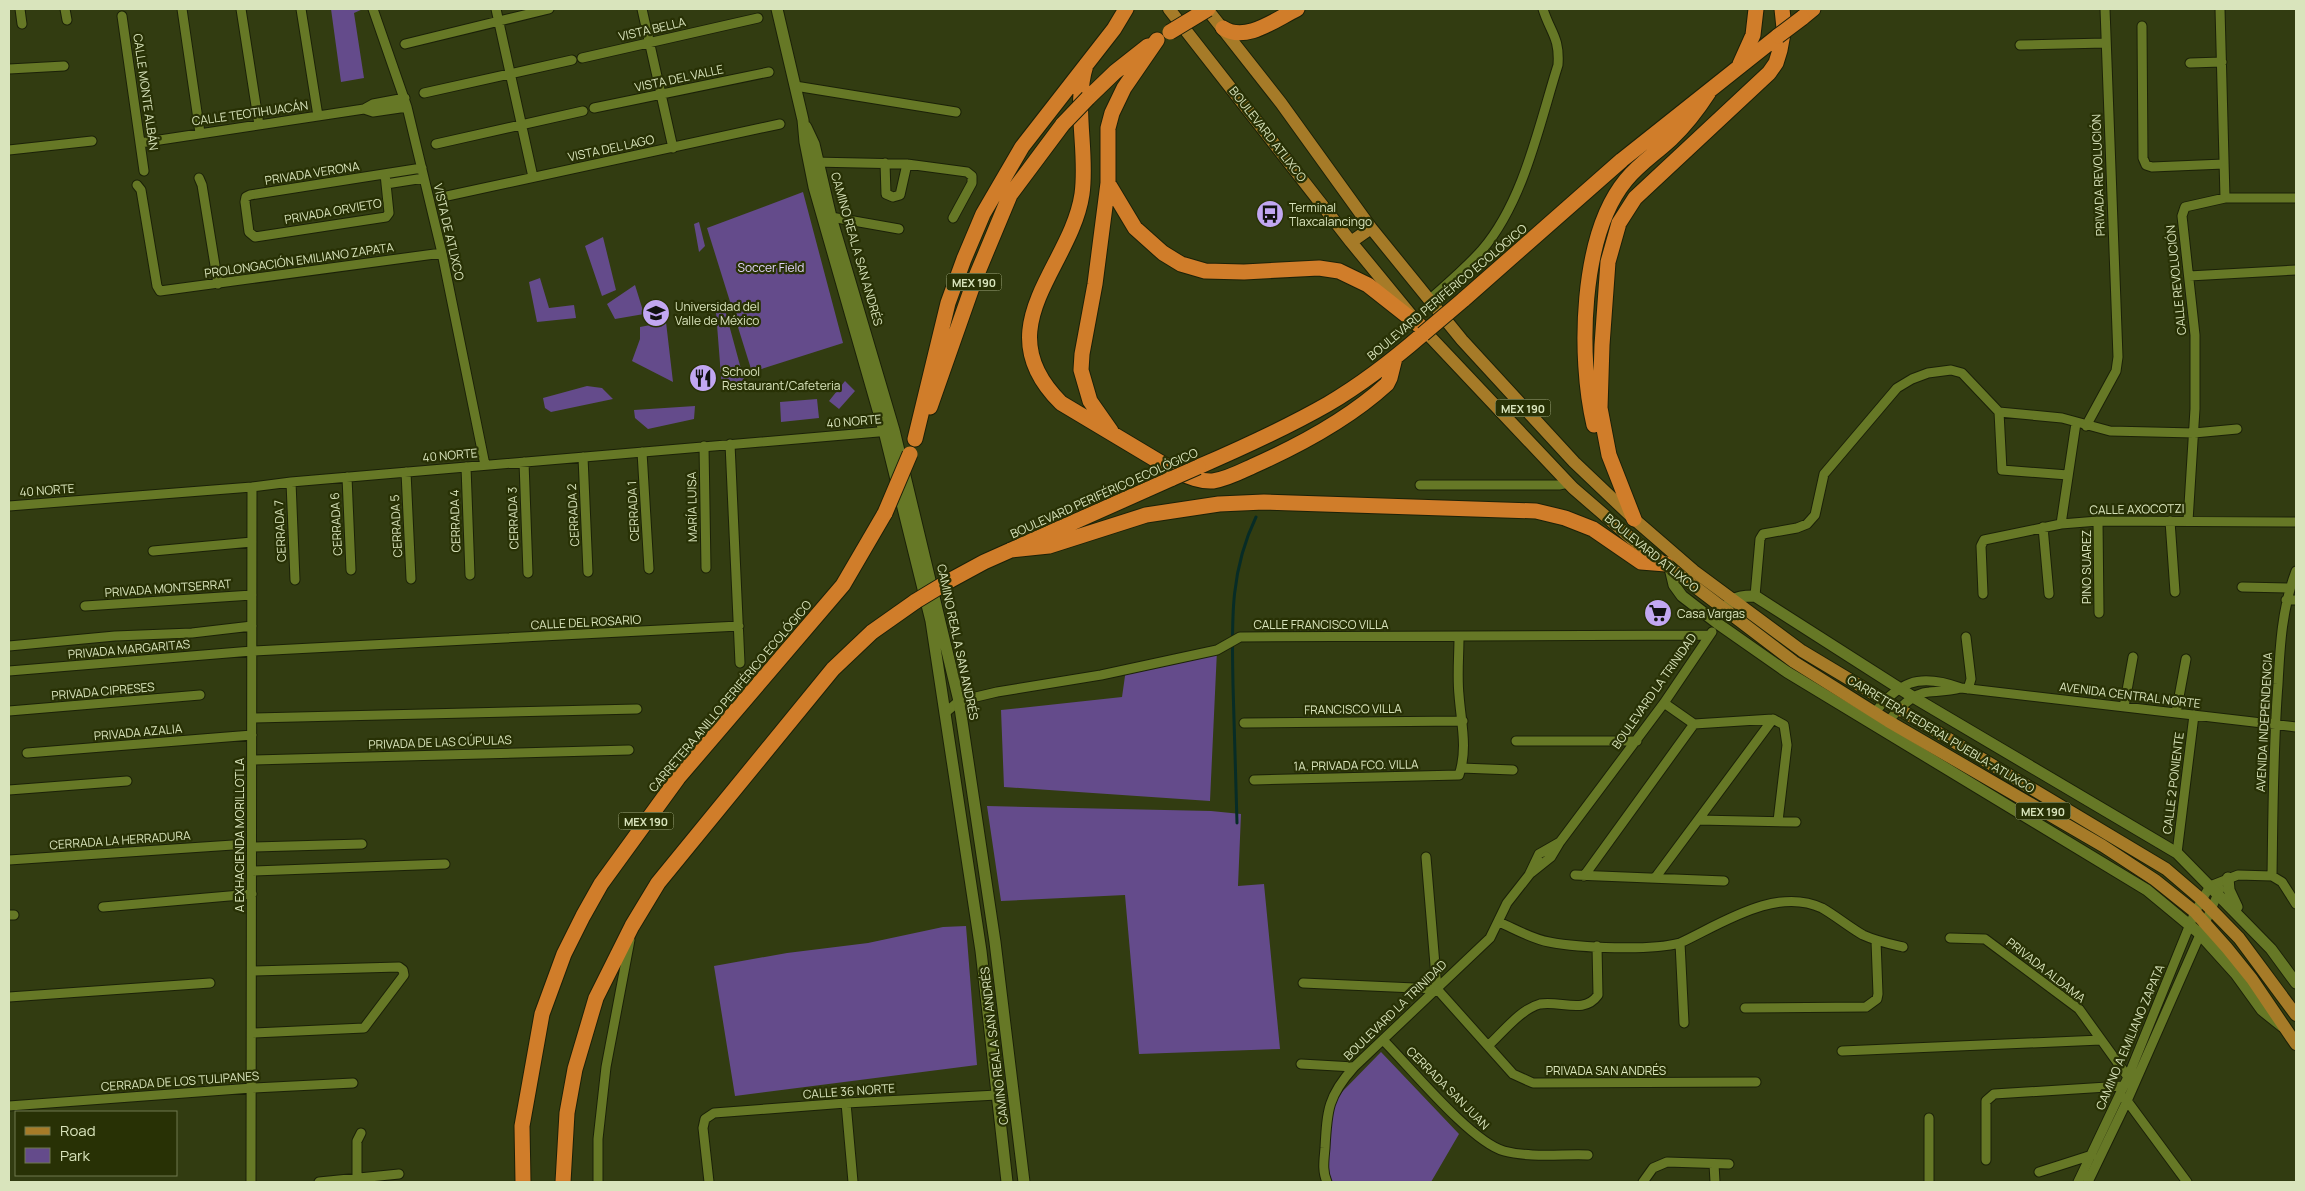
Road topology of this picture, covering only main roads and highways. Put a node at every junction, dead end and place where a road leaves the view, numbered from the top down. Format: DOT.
graph roads {
  1 [pos="776,9"];
  2 [pos="1126,9"];
  3 [pos="1169,9"];
  4 [pos="1208,9"];
  5 [pos="1297,9"];
  6 [pos="1756,9"];
  7 [pos="1782,9"];
  8 [pos="1808,13"];
  9 [pos="1223,28"];
  10 [pos="1157,40"];
  11 [pos="1086,65"];
  12 [pos="1731,74"];
  13 [pos="1708,92"];
  14 [pos="814,162"];
  15 [pos="1108,183"];
  16 [pos="1371,228"];
  17 [pos="1351,242"];
  18 [pos="1420,326"];
  19 [pos="1395,358"];
  20 [pos="889,431"];
  21 [pos="1113,434"];
  22 [pos="915,439"];
  23 [pos="1631,517"];
  24 [pos="1011,550"];
  25 [pos="1668,566"];
  26 [pos="1728,606"];
  27 [pos="1717,623"];
  28 [pos="1871,717"];
  29 [pos="1885,725"];
  30 [pos="982,849"];
  31 [pos="967,855"];
  32 [pos="2225,880"];
  33 [pos="2245,922"];
  34 [pos="2202,928"];
  35 [pos="2296,983"];
  36 [pos="2296,1015"];
  37 [pos="2296,1044"];
  38 [pos="523,1182"];
  39 [pos="563,1182"];
  40 [pos="1007,1182"];
  41 [pos="1024,1182"];
  1 -- 14 [label="main road, CAMINO REAL A SAN ANDRÉS"];
  2 -- 11 [label="highway"];
  3 -- 17 [label="main road, BOULEVARD ATLIXCO / MEX 190"];
  4 -- 9 [label="main road, BOULEVARD ATLIXCO / MEX 190"];
  4 -- 10 [label="highway, bridge"];
  5 -- 9 [label="highway"];
  6 -- 12 [label="highway"];
  7 -- 23 [label="highway"];
  8 -- 12 [label="highway, BOULEVARD PERIFÉRICO ECOLÓGICO, bridge"];
  9 -- 16 [label="main road, BOULEVARD ATLIXCO / MEX 190"];
  10 -- 15 [label="highway"];
  10 -- 22 [label="highway, MEX 190, bridge"];
  11 -- 21 [label="highway"];
  11 -- 22 [label="highway"];
  12 -- 13 [label="highway, BOULEVARD PERIFÉRICO ECOLÓGICO"];
  13 -- 19 [label="highway, BOULEVARD PERIFÉRICO ECOLÓGICO, bridge"];
  13 -- 23 [label="highway"];
  14 -- 20 [label="main road, CAMINO REAL A SAN ANDRÉS"];
  14 -- 20 [label="main road, CAMINO REAL A SAN ANDRÉS"];
  15 -- 18 [label="highway"];
  15 -- 21 [label="highway"];
  16 -- 17 [label="main road"];
  16 -- 23 [label="main road, BOULEVARD ATLIXCO / MEX 190"];
  17 -- 18 [label="main road, BOULEVARD ATLIXCO / MEX 190"];
  18 -- 25 [label="main road, BOULEVARD ATLIXCO / MEX 190"];
  19 -- 21 [label="highway"];
  19 -- 24 [label="highway, BOULEVARD PERIFÉRICO ECOLÓGICO, bridge"];
  20 -- 30 [label="main road, CAMINO REAL A SAN ANDRÉS"];
  20 -- 31 [label="main road, CAMINO REAL A SAN ANDRÉS"];
  22 -- 38 [label="highway, CARRETERA ANILLO PERIFÉRICO ECOLÓGICO / MEX 190, bridge"];
  23 -- 26 [label="main road, BOULEVARD ATLIXCO / MEX 190"];
  24 -- 25 [label="highway"];
  24 -- 39 [label="highway, BOULEVARD PERIFÉRICO ECOLÓGICO, bridge"];
  25 -- 26 [label="main road, BOULEVARD ATLIXCO / MEX 190"];
  25 -- 27 [label="main road"];
  26 -- 27 [label="main road, BOULEVARD LA TRINIDAD"];
  26 -- 28 [label="main road, BOULEVARD ATLIXCO / MEX 190"];
  26 -- 33 [label="main road"];
  26 -- 36 [label="main road, CARRETERA FEDERAL PUEBLA-ATLIXCO / MEX 190"];
  27 -- 28 [label="main road"];
  28 -- 29 [label="main road, BOULEVARD ATLIXCO / MEX 190"];
  29 -- 34 [label="main road"];
  29 -- 34 [label="main road, BOULEVARD ATLIXCO / MEX 190"];
  30 -- 31 [label="main road"];
  30 -- 41 [label="main road, CAMINO REAL A SAN ANDRÉS"];
  31 -- 40 [label="main road, CAMINO REAL A SAN ANDRÉS"];
  32 -- 33 [label="main road"];
  33 -- 35 [label="main road"];
  34 -- 37 [label="main road, BOULEVARD ATLIXCO / MEX 190"];
}
